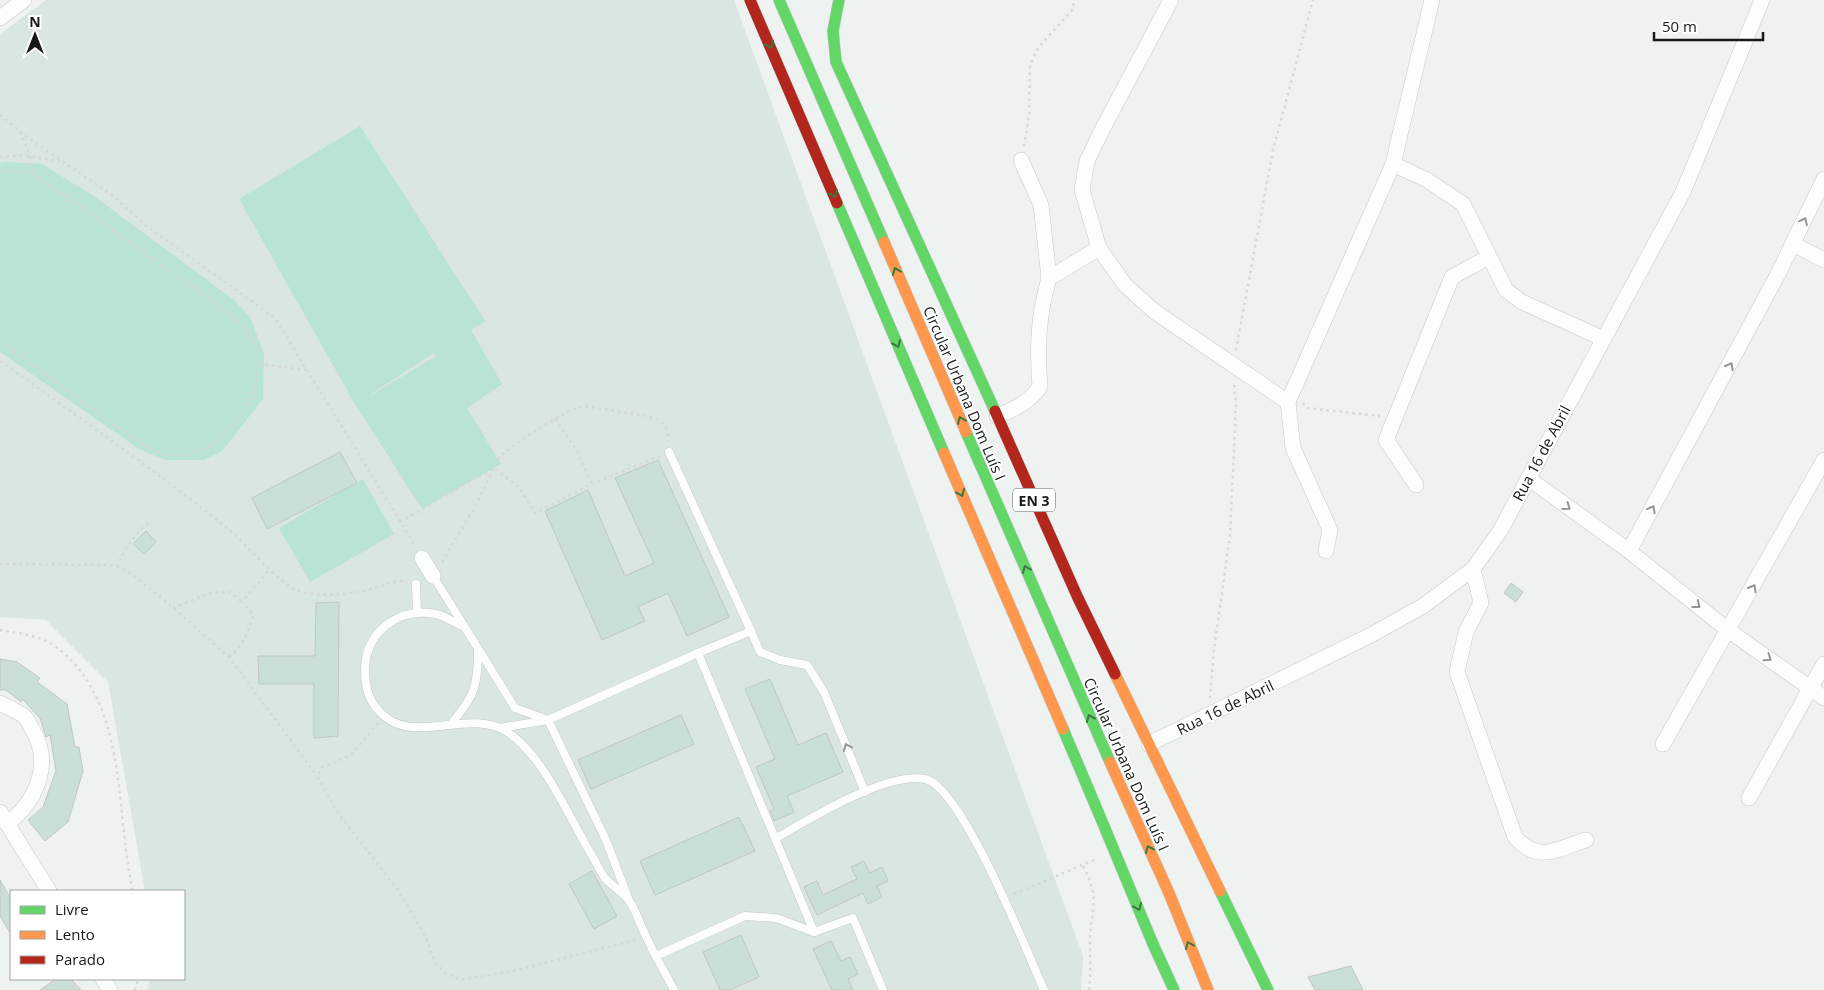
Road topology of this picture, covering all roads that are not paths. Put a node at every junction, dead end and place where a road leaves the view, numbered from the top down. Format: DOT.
graph roads {
  1 [pos="24,0"];
  2 [pos="750,0"];
  3 [pos="779,0"];
  4 [pos="839,0"];
  5 [pos="1171,0"];
  6 [pos="1432,0"];
  7 [pos="1762,0"];
  8 [pos="2,10"];
  9 [pos="1021,160"];
  10 [pos="1393,164"];
  11 [pos="1824,179"];
  12 [pos="1793,244"];
  13 [pos="1099,248"];
  14 [pos="1489,257"];
  15 [pos="1824,260"];
  16 [pos="1049,278"];
  17 [pos="1602,338"];
  18 [pos="1288,402"];
  19 [pos="997,416"];
  20 [pos="669,452"];
  21 [pos="1824,460"];
  22 [pos="1528,478"];
  23 [pos="1416,485"];
  24 [pos="1326,550"];
  25 [pos="1629,551"];
  26 [pos="422,558"];
  27 [pos="1473,569"];
  28 [pos="433,576"];
  29 [pos="416,584"];
  30 [pos="417,613"];
  31 [pos="464,627"];
  32 [pos="751,630"];
  33 [pos="1728,630"];
  34 [pos="478,650"];
  35 [pos="698,652"];
  36 [pos="1824,664"];
  37 [pos="1811,687"];
  38 [pos="1824,698"];
  39 [pos="0,703"];
  40 [pos="548,720"];
  41 [pos="450,725"];
  42 [pos="500,728"];
  43 [pos="1149,744"];
  44 [pos="1663,744"];
  45 [pos="865,792"];
  46 [pos="1749,798"];
  47 [pos="4,818"];
  48 [pos="776,838"];
  49 [pos="1586,840"];
  50 [pos="48,890"];
  51 [pos="630,902"];
  52 [pos="814,932"];
  53 [pos="656,956"];
  54 [pos="1158,956"];
  55 [pos="674,990"];
  56 [pos="883,990"];
  57 [pos="1044,990"];
  58 [pos="1166,990"];
  59 [pos="1174,990"];
  60 [pos="1208,990"];
  61 [pos="1268,990"];
  1 -- 8 [label="street"];
  2 -- 54 [label="main road, one-way, bridge"];
  60 -- 3 [label="main road, Circular Urbana Dom Luís I, one-way, bridge"];
  4 -- 19 [label="main road, EN 3"];
  5 -- 13 [label="street"];
  6 -- 10 [label="street"];
  7 -- 17 [label="street, Rua 16 de Abril"];
  9 -- 16 [label="street"];
  10 -- 14 [label="street"];
  10 -- 18 [label="street"];
  12 -- 11 [label="street, one-way"];
  12 -- 15 [label="street"];
  25 -- 12 [label="street, one-way"];
  13 -- 16 [label="street"];
  13 -- 18 [label="street"];
  14 -- 17 [label="street"];
  14 -- 23 [label="street"];
  16 -- 19 [label="street"];
  17 -- 22 [label="street, Rua 16 de Abril"];
  18 -- 24 [label="street"];
  19 -- 43 [label="main road, EN 3"];
  20 -- 32 [label="lane"];
  33 -- 21 [label="street, one-way"];
  22 -- 25 [label="street, one-way"];
  22 -- 27 [label="street, Rua 16 de Abril"];
  25 -- 33 [label="street, one-way"];
  26 -- 28 [label="street"];
  27 -- 43 [label="street, Rua 16 de Abril"];
  27 -- 49 [label="street"];
  28 -- 31 [label="lane"];
  29 -- 30 [label="lane"];
  30 -- 31 [label="lane"];
  30 -- 41 [label="lane"];
  31 -- 34 [label="lane"];
  32 -- 35 [label="lane"];
  45 -- 32 [label="lane, one-way"];
  33 -- 37 [label="street, one-way"];
  33 -- 44 [label="street"];
  34 -- 40 [label="lane"];
  34 -- 41 [label="lane"];
  35 -- 40 [label="lane"];
  35 -- 48 [label="lane"];
  36 -- 37 [label="street"];
  37 -- 38 [label="street"];
  37 -- 46 [label="street"];
  39 -- 47 [label="street"];
  40 -- 42 [label="lane"];
  40 -- 51 [label="lane"];
  41 -- 42 [label="lane"];
  42 -- 51 [label="lane"];
  43 -- 61 [label="main road, EN 3"];
  45 -- 48 [label="lane"];
  45 -- 57 [label="lane"];
  47 -- 50 [label="street"];
  48 -- 52 [label="lane"];
  51 -- 53 [label="lane"];
  52 -- 53 [label="lane"];
  52 -- 56 [label="lane"];
  53 -- 55 [label="lane"];
  54 -- 58 [label="main road"];
  54 -- 59 [label="main road"];
}
